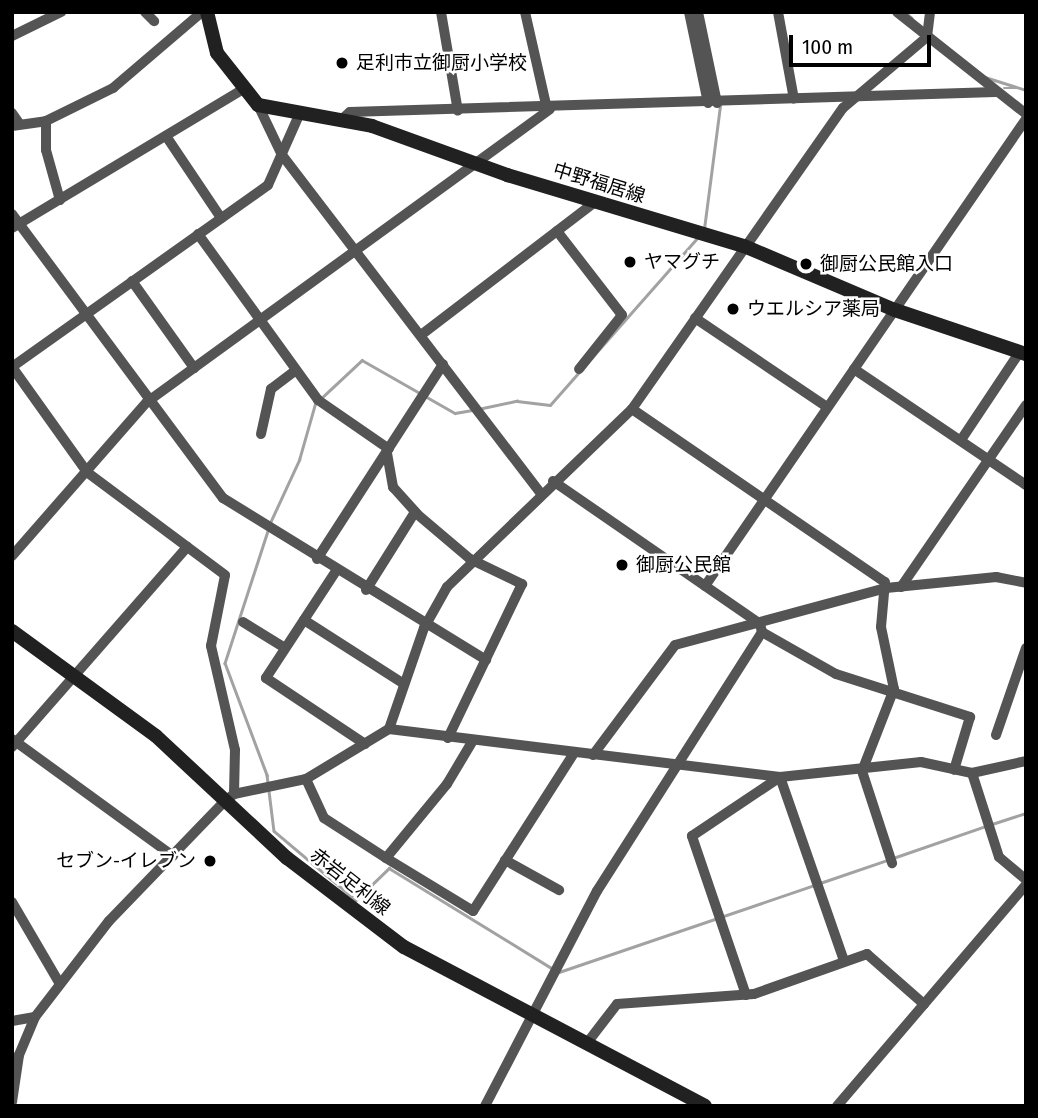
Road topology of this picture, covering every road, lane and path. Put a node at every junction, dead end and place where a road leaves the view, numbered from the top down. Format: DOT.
graph roads {
  1 [pos="61,12"];
  2 [pos="145,12"];
  3 [pos="205,12"];
  4 [pos="441,12"];
  5 [pos="525,12"];
  6 [pos="690,12"];
  7 [pos="698,12"];
  8 [pos="778,12"];
  9 [pos="897,12"];
  10 [pos="930,12"];
  11 [pos="154,21"];
  12 [pos="12,36"];
  13 [pos="927,37"];
  14 [pos="243,90"];
  15 [pos="996,92"];
  16 [pos="853,97"];
  17 [pos="794,99"];
  18 [pos="712,103"];
  19 [pos="258,105"];
  20 [pos="548,109"];
  21 [pos="458,111"];
  22 [pos="12,113"];
  23 [pos="299,115"];
  24 [pos="1026,116"];
  25 [pos="341,120"];
  26 [pos="46,121"];
  27 [pos="16,124"];
  28 [pos="166,136"];
  29 [pos="282,155"];
  30 [pos="475,164"];
  31 [pos="60,200"];
  32 [pos="595,202"];
  33 [pos="12,214"];
  34 [pos="221,218"];
  35 [pos="16,227"];
  36 [pos="557,231"];
  37 [pos="198,234"];
  38 [pos="744,246"];
  39 [pos="357,251"];
  40 [pos="132,281"];
  41 [pos="895,310"];
  42 [pos="83,316"];
  43 [pos="695,318"];
  44 [pos="260,320"];
  45 [pos="421,335"];
  46 [pos="1023,353"];
  47 [pos="443,364"];
  48 [pos="194,368"];
  49 [pos="579,369"];
  50 [pos="854,369"];
  51 [pos="296,370"];
  52 [pos="147,402"];
  53 [pos="1026,405"];
  54 [pos="827,407"];
  55 [pos="632,409"];
  56 [pos="261,434"];
  57 [pos="961,440"];
  58 [pos="388,451"];
  59 [pos="989,459"];
  60 [pos="86,472"];
  61 [pos="553,481"];
  62 [pos="1026,485"];
  63 [pos="540,492"];
  64 [pos="764,501"];
  65 [pos="415,512"];
  66 [pos="187,547"];
  67 [pos="12,556"];
  68 [pos="317,559"];
  69 [pos="470,559"];
  70 [pos="336,571"];
  71 [pos="1026,572"];
  72 [pos="1021,582"];
  73 [pos="705,586"];
  74 [pos="901,587"];
  75 [pos="886,588"];
  76 [pos="366,590"];
  77 [pos="304,620"];
  78 [pos="243,622"];
  79 [pos="424,628"];
  80 [pos="761,628"];
  81 [pos="12,631"];
  82 [pos="285,648"];
  83 [pos="1026,648"];
  84 [pos="486,660"];
  85 [pos="74,676"];
  86 [pos="404,684"];
  87 [pos="894,689"];
  88 [pos="389,729"];
  89 [pos="996,735"];
  90 [pos="448,738"];
  91 [pos="472,741"];
  92 [pos="14,743"];
  93 [pos="365,744"];
  94 [pos="574,752"];
  95 [pos="593,755"];
  96 [pos="1026,761"];
  97 [pos="678,765"];
  98 [pos="864,767"];
  99 [pos="954,769"];
  100 [pos="972,773"];
  101 [pos="780,777"];
  102 [pos="306,779"];
  103 [pos="229,798"];
  104 [pos="173,856"];
  105 [pos="386,858"];
  106 [pos="891,859"];
  107 [pos="505,860"];
  108 [pos="1026,882"];
  109 [pos="559,890"];
  110 [pos="12,902"];
  111 [pos="844,961"];
  112 [pos="60,984"];
  113 [pos="746,995"];
  114 [pos="925,1004"];
  115 [pos="533,1015"];
  116 [pos="35,1017"];
  117 [pos="12,1021"];
  118 [pos="587,1043"];
  119 [pos="12,1102"];
  120 [pos="485,1106"];
  121 [pos="705,1106"];
  122 [pos="837,1106"];
  1 -- 12 [label="street"];
  2 -- 11 [label="street"];
  3 -- 14 [label="main road"];
  3 -- 26 [label="street"];
  4 -- 21 [label="street"];
  5 -- 20 [label="street"];
  6 -- 18 [label="street"];
  7 -- 18 [label="street"];
  8 -- 17 [label="street"];
  9 -- 13 [label="street"];
  10 -- 13 [label="street"];
  13 -- 15 [label="street"];
  13 -- 16 [label="street"];
  14 -- 19 [label="main road"];
  14 -- 28 [label="street"];
  15 -- 16 [label="street"];
  15 -- 24 [label="street"];
  16 -- 17 [label="street"];
  16 -- 38 [label="street"];
  17 -- 18 [label="street"];
  18 -- 20 [label="street"];
  19 -- 23 [label="main road, 中野福居線"];
  19 -- 29 [label="street"];
  20 -- 21 [label="street"];
  20 -- 30 [label="street"];
  21 -- 25 [label="street"];
  22 -- 27 [label="street"];
  23 -- 25 [label="main road, 中野福居線"];
  23 -- 29 [label="street"];
  24 -- 41 [label="street"];
  25 -- 30 [label="main road, 中野福居線"];
  26 -- 27 [label="street"];
  26 -- 31 [label="street"];
  28 -- 31 [label="street"];
  28 -- 34 [label="street"];
  29 -- 34 [label="street"];
  29 -- 39 [label="street"];
  30 -- 32 [label="main road, 中野福居線"];
  30 -- 39 [label="street"];
  31 -- 35 [label="street"];
  32 -- 36 [label="street"];
  32 -- 38 [label="main road, 中野福居線"];
  33 -- 35 [label="street"];
  34 -- 37 [label="street"];
  35 -- 42 [label="street"];
  36 -- 45 [label="street"];
  36 -- 49 [label="street"];
  37 -- 40 [label="street"];
  37 -- 44 [label="street"];
  38 -- 41 [label="main road, 中野福居線"];
  38 -- 43 [label="street"];
  39 -- 44 [label="street"];
  39 -- 45 [label="street"];
  40 -- 42 [label="street"];
  40 -- 48 [label="street"];
  41 -- 46 [label="main road, 中野福居線"];
  41 -- 50 [label="street"];
  42 -- 52 [label="street"];
  42 -- 60 [label="street"];
  43 -- 54 [label="street"];
  43 -- 55 [label="street"];
  44 -- 48 [label="street"];
  44 -- 51 [label="street"];
  45 -- 47 [label="street"];
  46 -- 57 [label="street"];
  47 -- 58 [label="street"];
  47 -- 63 [label="street"];
  48 -- 52 [label="street"];
  50 -- 54 [label="street"];
  50 -- 57 [label="street"];
  51 -- 56 [label="street"];
  51 -- 58 [label="street"];
  52 -- 60 [label="street"];
  52 -- 68 [label="street"];
  53 -- 59 [label="street"];
  54 -- 64 [label="street"];
  55 -- 61 [label="street"];
  55 -- 64 [label="street"];
  57 -- 59 [label="street"];
  58 -- 65 [label="street"];
  58 -- 68 [label="street"];
  59 -- 62 [label="street"];
  59 -- 74 [label="street"];
  60 -- 66 [label="street"];
  60 -- 67 [label="street"];
  61 -- 63 [label="street"];
  61 -- 73 [label="street"];
  63 -- 69 [label="street"];
  64 -- 73 [label="street"];
  64 -- 75 [label="street"];
  65 -- 69 [label="street"];
  65 -- 76 [label="street"];
  66 -- 85 [label="street"];
  66 -- 103 [label="street"];
  68 -- 70 [label="street"];
  69 -- 79 [label="street"];
  69 -- 84 [label="street"];
  70 -- 76 [label="street"];
  70 -- 77 [label="street"];
  71 -- 72 [label="street"];
  72 -- 74 [label="street"];
  73 -- 80 [label="street"];
  74 -- 75 [label="street"];
  75 -- 80 [label="street"];
  75 -- 87 [label="street"];
  76 -- 79 [label="street"];
  77 -- 82 [label="street"];
  77 -- 86 [label="street"];
  78 -- 82 [label="street"];
  79 -- 84 [label="street"];
  79 -- 86 [label="street"];
  80 -- 87 [label="street"];
  80 -- 95 [label="street"];
  80 -- 97 [label="street"];
  81 -- 85 [label="main road, 赤岩足利線"];
  82 -- 93 [label="street"];
  83 -- 89 [label="street"];
  84 -- 90 [label="street"];
  85 -- 92 [label="street"];
  85 -- 103 [label="main road, 赤岩足利線"];
  86 -- 88 [label="street"];
  87 -- 98 [label="street"];
  87 -- 99 [label="street"];
  88 -- 90 [label="street"];
  88 -- 93 [label="street"];
  90 -- 91 [label="street"];
  91 -- 94 [label="street"];
  91 -- 105 [label="street"];
  92 -- 104 [label="street"];
  93 -- 102 [label="street"];
  94 -- 95 [label="street"];
  94 -- 107 [label="street"];
  95 -- 97 [label="street"];
  96 -- 100 [label="street"];
  97 -- 101 [label="street"];
  97 -- 115 [label="street"];
  98 -- 99 [label="street"];
  98 -- 101 [label="street"];
  98 -- 106 [label="street"];
  99 -- 100 [label="street"];
  100 -- 108 [label="street"];
  101 -- 111 [label="street"];
  101 -- 113 [label="street"];
  102 -- 103 [label="street"];
  102 -- 105 [label="street"];
  103 -- 104 [label="street"];
  103 -- 115 [label="main road, 赤岩足利線"];
  104 -- 112 [label="street"];
  105 -- 107 [label="street"];
  107 -- 109 [label="street"];
  108 -- 114 [label="street"];
  110 -- 112 [label="street"];
  111 -- 113 [label="street"];
  111 -- 114 [label="street"];
  112 -- 116 [label="street"];
  113 -- 118 [label="street"];
  114 -- 122 [label="street"];
  115 -- 118 [label="main road, 赤岩足利線"];
  115 -- 120 [label="street"];
  116 -- 117 [label="street"];
  116 -- 119 [label="street"];
  118 -- 121 [label="main road, 赤岩足利線"];
}
